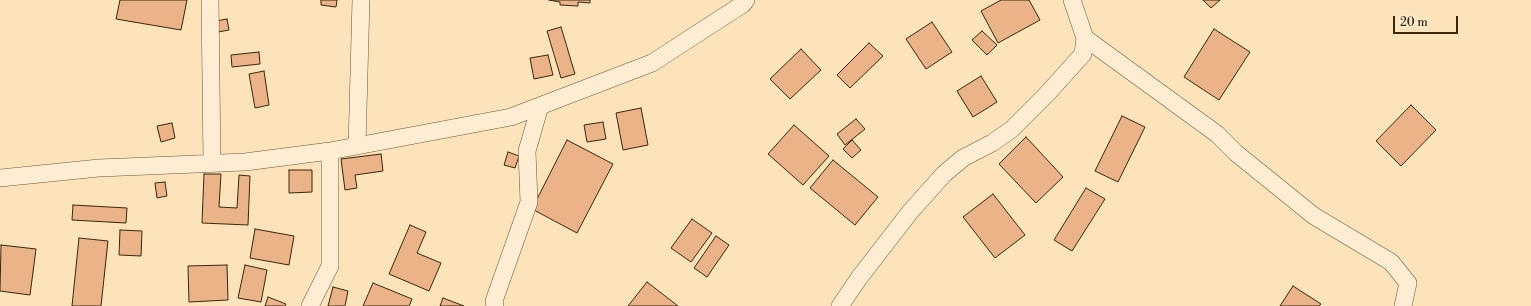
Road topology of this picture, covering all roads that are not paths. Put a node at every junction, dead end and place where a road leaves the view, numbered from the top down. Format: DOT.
graph roads {
  1 [pos="210,0"];
  2 [pos="361,0"];
  3 [pos="746,0"];
  4 [pos="1072,0"];
  5 [pos="1085,38"];
  6 [pos="540,106"];
  7 [pos="357,146"];
  8 [pos="330,151"];
  9 [pos="212,163"];
  10 [pos="0,178"];
  11 [pos="310,306"];
  12 [pos="495,306"];
  13 [pos="840,306"];
  14 [pos="1403,306"];
  1 -- 9 [label="street"];
  2 -- 7 [label="street"];
  3 -- 6 [label="street"];
  4 -- 5 [label="street"];
  5 -- 13 [label="street"];
  5 -- 14 [label="street"];
  6 -- 7 [label="street"];
  6 -- 12 [label="street"];
  7 -- 8 [label="street"];
  8 -- 9 [label="street"];
  8 -- 11 [label="street"];
  9 -- 10 [label="street"];
}
